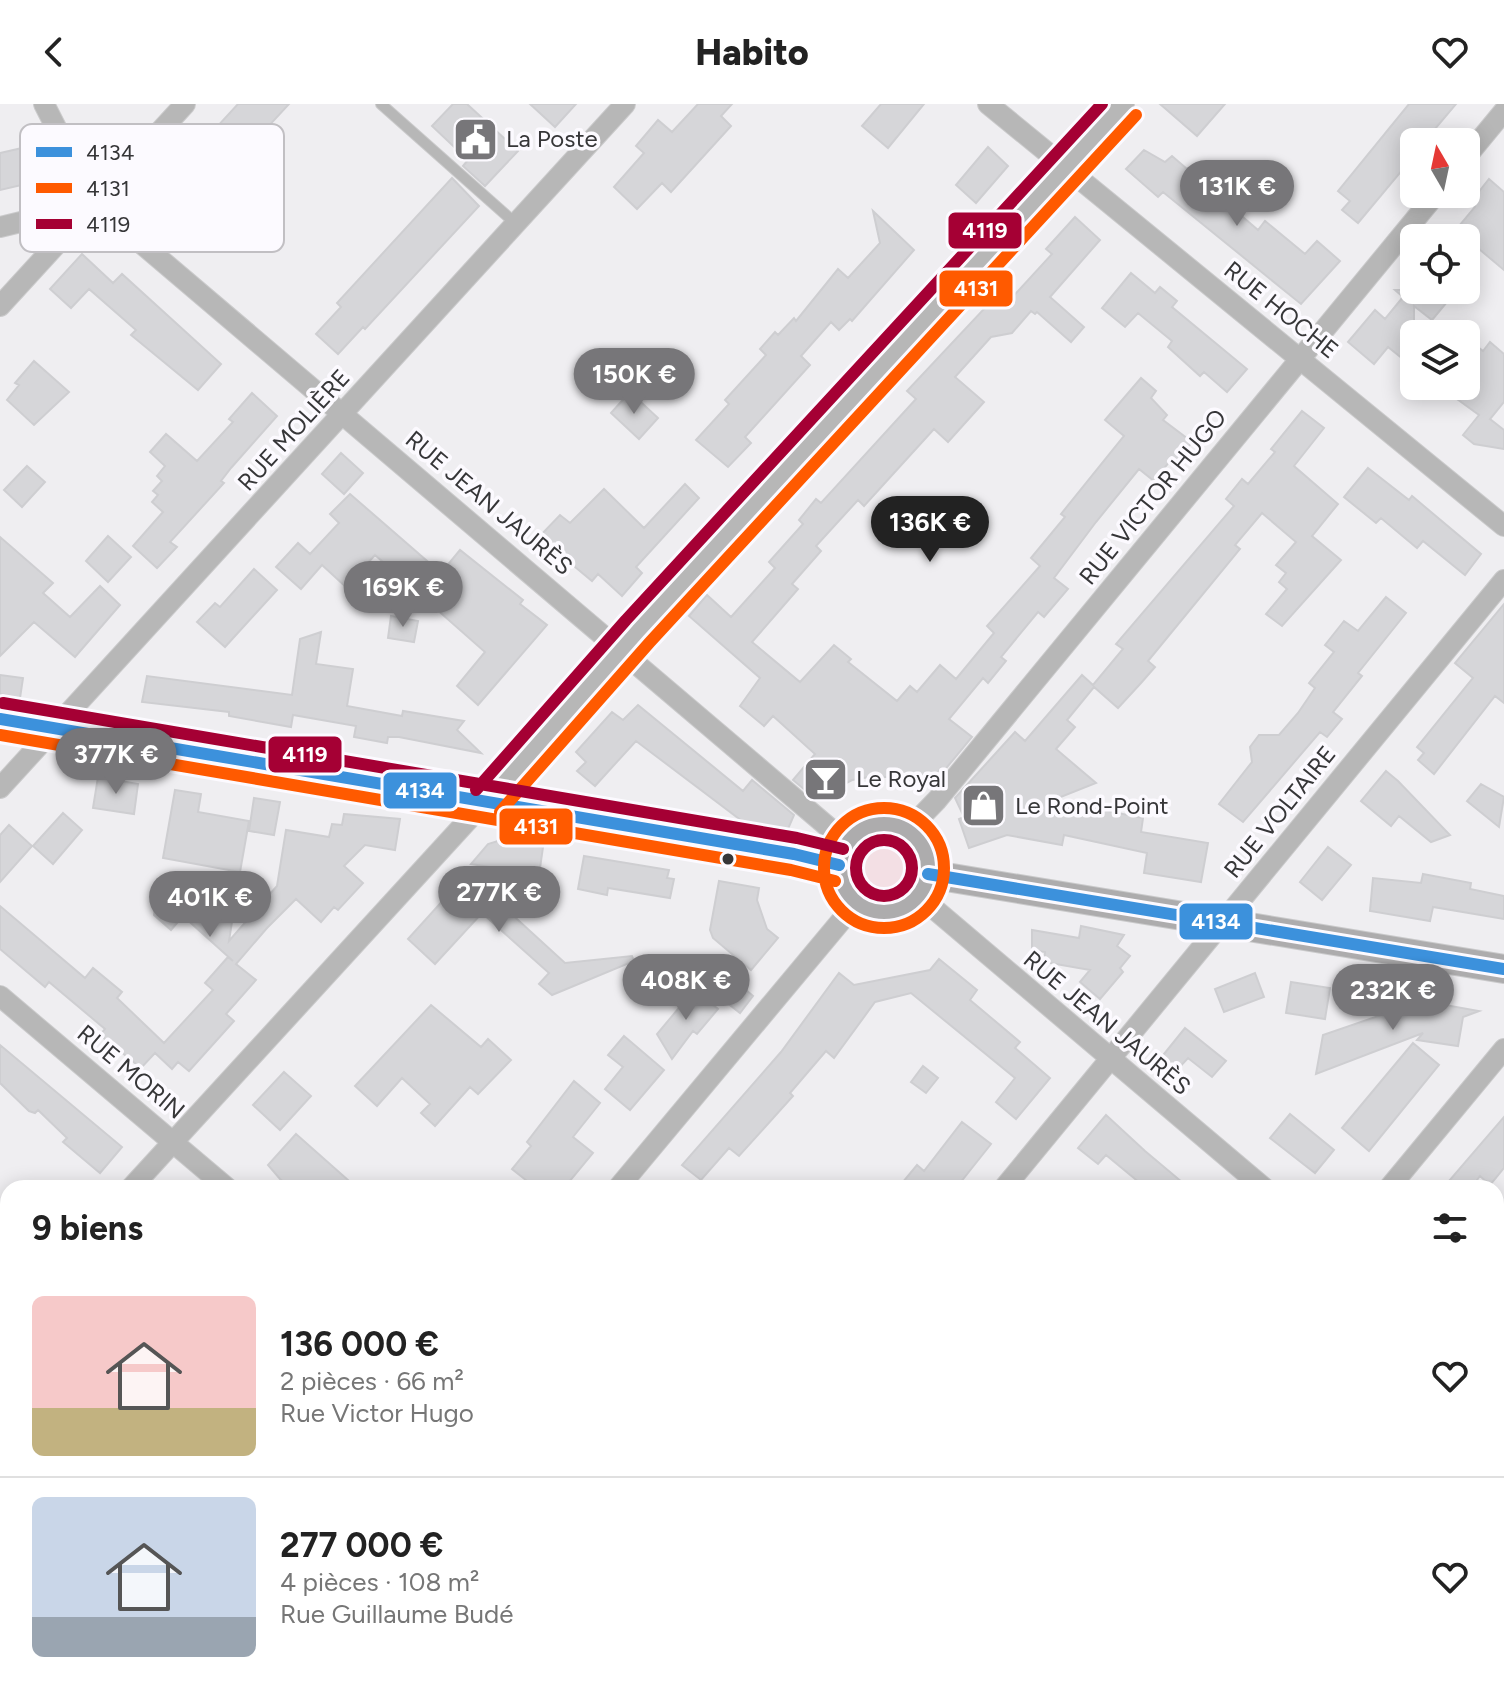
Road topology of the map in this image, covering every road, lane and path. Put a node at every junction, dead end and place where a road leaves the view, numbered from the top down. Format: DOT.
graph roads {
  1 [pos="44,104"];
  2 [pos="185,104"];
  3 [pos="381,104"];
  4 [pos="625,104"];
  5 [pos="988,104"];
  6 [pos="1124,104"];
  7 [pos="1504,111"];
  8 [pos="54,124"];
  9 [pos="167,124"];
  10 [pos="1480,140"];
  11 [pos="1065,168"];
  12 [pos="1424,208"];
  13 [pos="20,222"];
  14 [pos="515,223"];
  15 [pos="0,227"];
  16 [pos="50,252"];
  17 [pos="152,252"];
  18 [pos="0,306"];
  19 [pos="1300,359"];
  20 [pos="344,415"];
  21 [pos="1504,526"];
  22 [pos="1504,580"];
  23 [pos="623,650"];
  24 [pos="0,719"];
  25 [pos="55,728"];
  26 [pos="0,788"];
  27 [pos="488,801"];
  28 [pos="908,830"];
  29 [pos="843,854"];
  30 [pos="924,885"];
  31 [pos="856,903"];
  32 [pos="1222,922"];
  33 [pos="1504,969"];
  34 [pos="0,996"];
  35 [pos="1504,1049"];
  36 [pos="1109,1059"];
  37 [pos="178,1136"];
  38 [pos="138,1180"];
  39 [pos="219,1180"];
  40 [pos="625,1180"];
  41 [pos="1011,1180"];
  42 [pos="1254,1180"];
  43 [pos="1396,1180"];
  1 -- 8 [label="street"];
  2 -- 9 [label="street"];
  3 -- 14 [label="lane"];
  4 -- 14 [label="street, RUE MOLIÈRE"];
  5 -- 11 [label="street, RUE HOCHE"];
  6 -- 11 [label="street"];
  7 -- 10 [label="street"];
  11 -- 19 [label="street, RUE HOCHE"];
  11 -- 23 [label="street"];
  12 -- 19 [label="street, RUE VICTOR HUGO"];
  13 -- 15 [label="street"];
  14 -- 20 [label="street, RUE MOLIÈRE"];
  16 -- 18 [label="street"];
  17 -- 20 [label="street, RUE JEAN JAURÈS"];
  19 -- 21 [label="street, RUE HOCHE"];
  19 -- 28 [label="street, RUE VICTOR HUGO"];
  20 -- 23 [label="street, RUE JEAN JAURÈS"];
  20 -- 25 [label="street, RUE MOLIÈRE"];
  22 -- 32 [label="street, RUE VOLTAIRE"];
  23 -- 27 [label="street"];
  23 -- 29 [label="street, RUE JEAN JAURÈS"];
  24 -- 25 [label="street"];
  25 -- 26 [label="street, RUE MOLIÈRE"];
  25 -- 27 [label="street"];
  27 -- 29 [label="street"];
  27 -- 37 [label="street"];
  28 -- 29 [label="street"];
  28 -- 30 [label="street"];
  29 -- 31 [label="street"];
  30 -- 31 [label="street"];
  30 -- 32 [label="street"];
  30 -- 36 [label="street, RUE JEAN JAURÈS"];
  31 -- 40 [label="street"];
  32 -- 33 [label="street"];
  32 -- 36 [label="street, RUE VOLTAIRE"];
  34 -- 37 [label="street, RUE MORIN"];
  35 -- 43 [label="street"];
  36 -- 41 [label="street, RUE VOLTAIRE"];
  36 -- 42 [label="street, RUE JEAN JAURÈS"];
  37 -- 38 [label="street"];
  37 -- 39 [label="street, RUE MORIN"];
}
